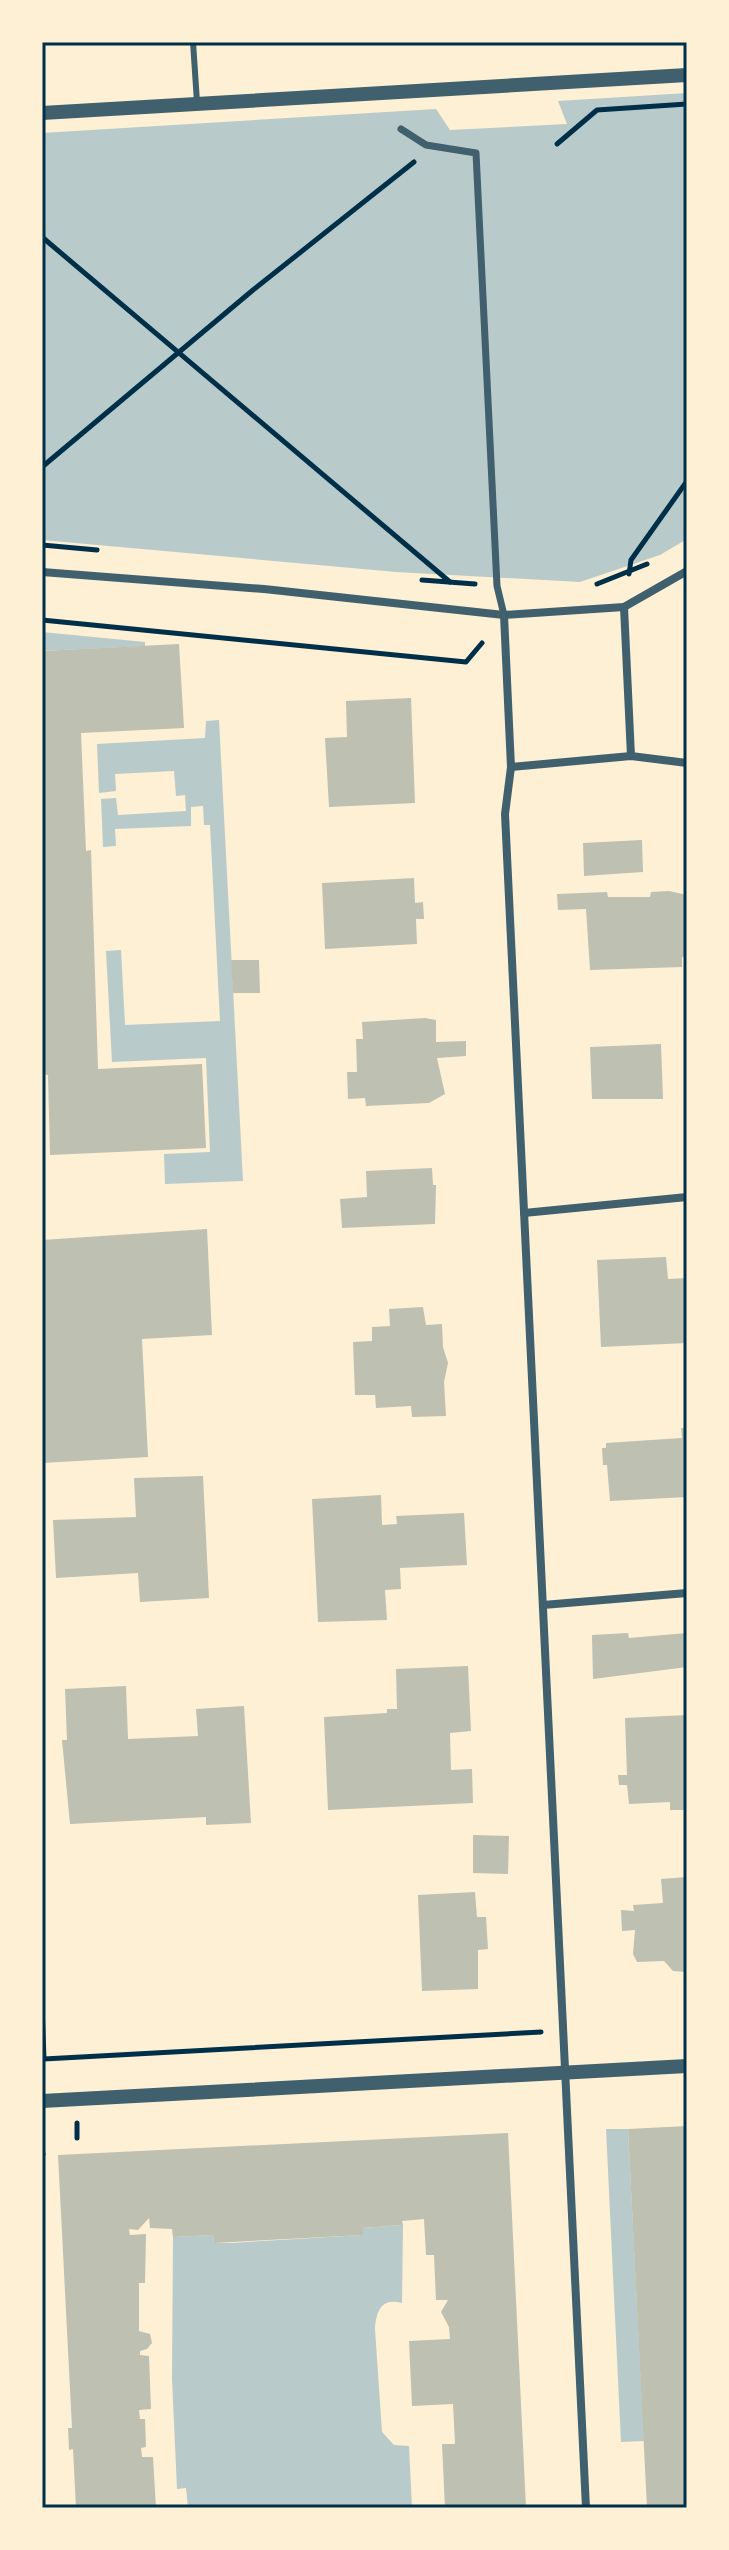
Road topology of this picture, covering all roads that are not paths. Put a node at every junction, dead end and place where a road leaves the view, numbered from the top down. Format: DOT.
graph roads {
  1 [pos="193,42"];
  2 [pos="687,75"];
  3 [pos="197,104"];
  4 [pos="42,113"];
  5 [pos="401,129"];
  6 [pos="687,571"];
  7 [pos="42,572"];
  8 [pos="624,607"];
  9 [pos="504,615"];
  10 [pos="631,756"];
  11 [pos="687,763"];
  12 [pos="511,767"];
  13 [pos="687,1197"];
  14 [pos="524,1213"];
  15 [pos="687,1593"];
  16 [pos="543,1605"];
  17 [pos="687,2066"];
  18 [pos="565,2073"];
  19 [pos="42,2101"];
  20 [pos="586,2508"];
  1 -- 3 [label="lane"];
  2 -- 3 [label="street"];
  3 -- 4 [label="street"];
  5 -- 9 [label="street"];
  6 -- 8 [label="street"];
  7 -- 9 [label="street"];
  8 -- 9 [label="street"];
  8 -- 10 [label="street"];
  9 -- 12 [label="street"];
  10 -- 11 [label="street"];
  10 -- 12 [label="street"];
  12 -- 14 [label="street"];
  13 -- 14 [label="street"];
  14 -- 16 [label="street"];
  15 -- 16 [label="street"];
  16 -- 18 [label="street"];
  17 -- 18 [label="street"];
  18 -- 19 [label="street"];
  18 -- 20 [label="street"];
}
